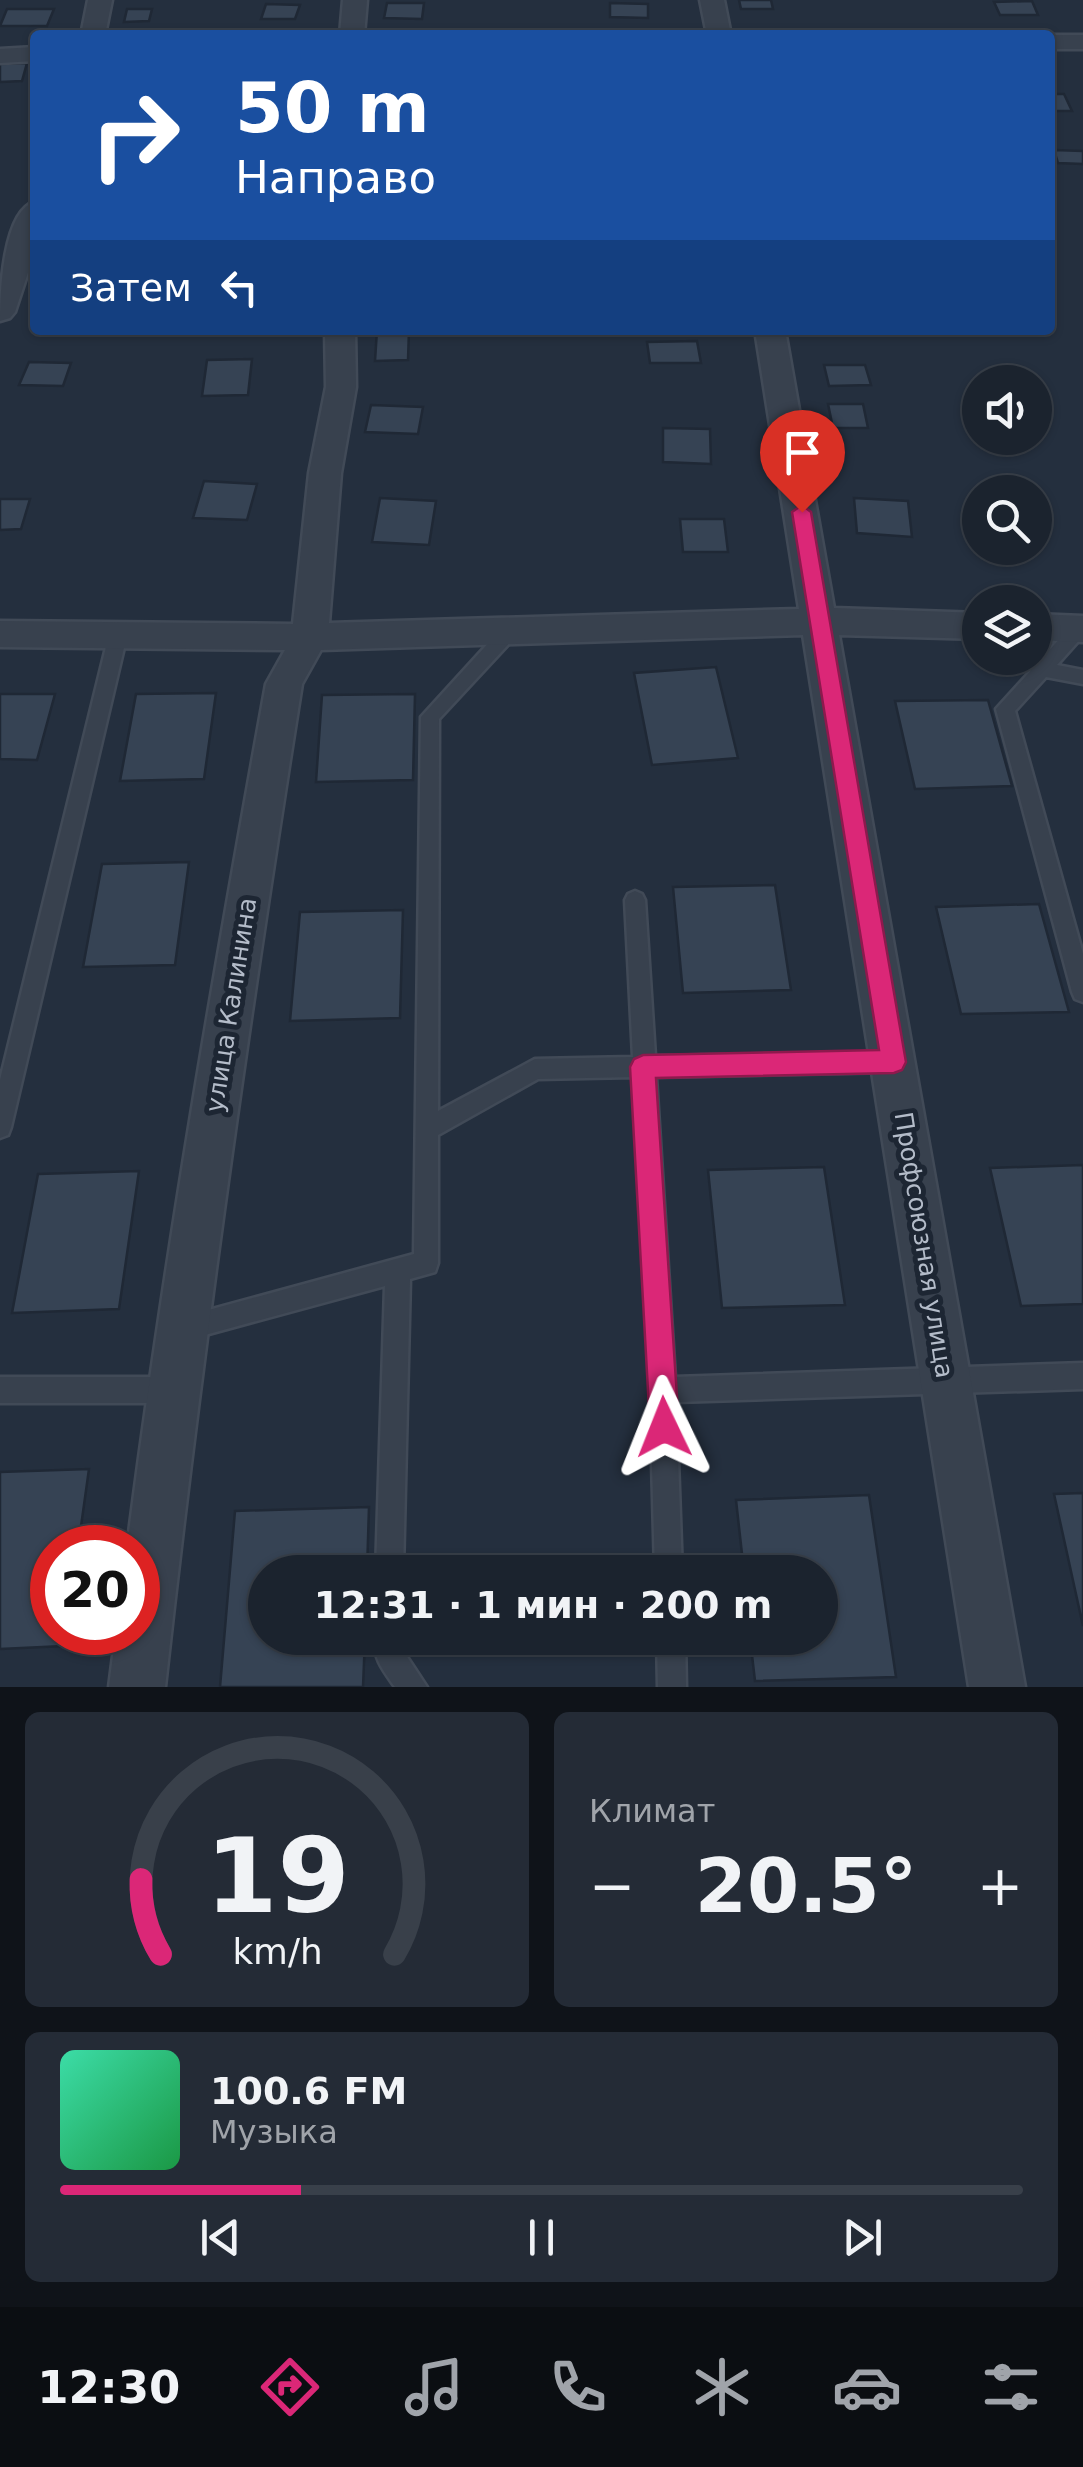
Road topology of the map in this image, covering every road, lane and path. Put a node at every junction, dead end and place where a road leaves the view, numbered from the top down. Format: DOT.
graph roads {
  1 [pos="100,0"];
  2 [pos="356,0"];
  3 [pos="712,0"];
  4 [pos="94,30"];
  5 [pos="353,30"];
  6 [pos="718,30"];
  7 [pos="1055,42"];
  8 [pos="1083,42"];
  9 [pos="30,54"];
  10 [pos="0,56"];
  11 [pos="30,225"];
  12 [pos="0,312"];
  13 [pos="340,335"];
  14 [pos="771,335"];
  15 [pos="820,620"];
  16 [pos="962,625"];
  17 [pos="1052,628"];
  18 [pos="1081,629"];
  19 [pos="510,631"];
  20 [pos="0,634"];
  21 [pos="118,635"];
  22 [pos="310,637"];
  23 [pos="1052,659"];
  24 [pos="1052,672"];
  25 [pos="1037,675"];
  26 [pos="1083,677"];
  27 [pos="635,900"];
  28 [pos="1083,992"];
  29 [pos="894,1062"];
  30 [pos="643,1067"];
  31 [pos="0,1126"];
  32 [pos="427,1130"];
  33 [pos="398,1271"];
  34 [pos="181,1330"];
  35 [pos="1083,1376"];
  36 [pos="946,1378"];
  37 [pos="0,1390"];
  38 [pos="172,1390"];
  39 [pos="663,1390"];
  40 [pos="390,1555"];
  41 [pos="668,1555"];
  42 [pos="389,1655"];
  43 [pos="671,1655"];
  44 [pos="137,1687"];
  45 [pos="414,1687"];
  46 [pos="672,1687"];
  47 [pos="997,1687"];
  1 -- 4 [label="street"];
  2 -- 5 [label="street"];
  3 -- 6 [label="street"];
  7 -- 8 [label="street"];
  9 -- 10 [label="street"];
  11 -- 12 [label="street"];
  13 -- 22 [label="street, улица Калинина"];
  14 -- 15 [label="street, Профсоюзная улица"];
  15 -- 16 [label="street"];
  15 -- 19 [label="street"];
  15 -- 29 [label="street, Профсоюзная улица"];
  17 -- 18 [label="street"];
  18 -- 23 [label="lane"];
  19 -- 22 [label="street"];
  19 -- 32 [label="lane"];
  20 -- 21 [label="street"];
  21 -- 22 [label="street"];
  21 -- 31 [label="lane"];
  22 -- 34 [label="street, улица Калинина"];
  24 -- 26 [label="lane"];
  25 -- 28 [label="lane"];
  27 -- 30 [label="lane"];
  29 -- 30 [label="lane"];
  29 -- 36 [label="street, Профсоюзная улица"];
  30 -- 32 [label="lane"];
  30 -- 39 [label="lane"];
  32 -- 33 [label="lane"];
  33 -- 34 [label="lane"];
  33 -- 40 [label="lane"];
  34 -- 38 [label="street, улица Калинина"];
  35 -- 36 [label="lane"];
  36 -- 39 [label="lane"];
  36 -- 47 [label="street, Профсоюзная улица"];
  37 -- 38 [label="lane"];
  38 -- 44 [label="street, улица Калинина"];
  39 -- 41 [label="lane"];
  42 -- 45 [label="lane"];
  43 -- 46 [label="lane"];
}
